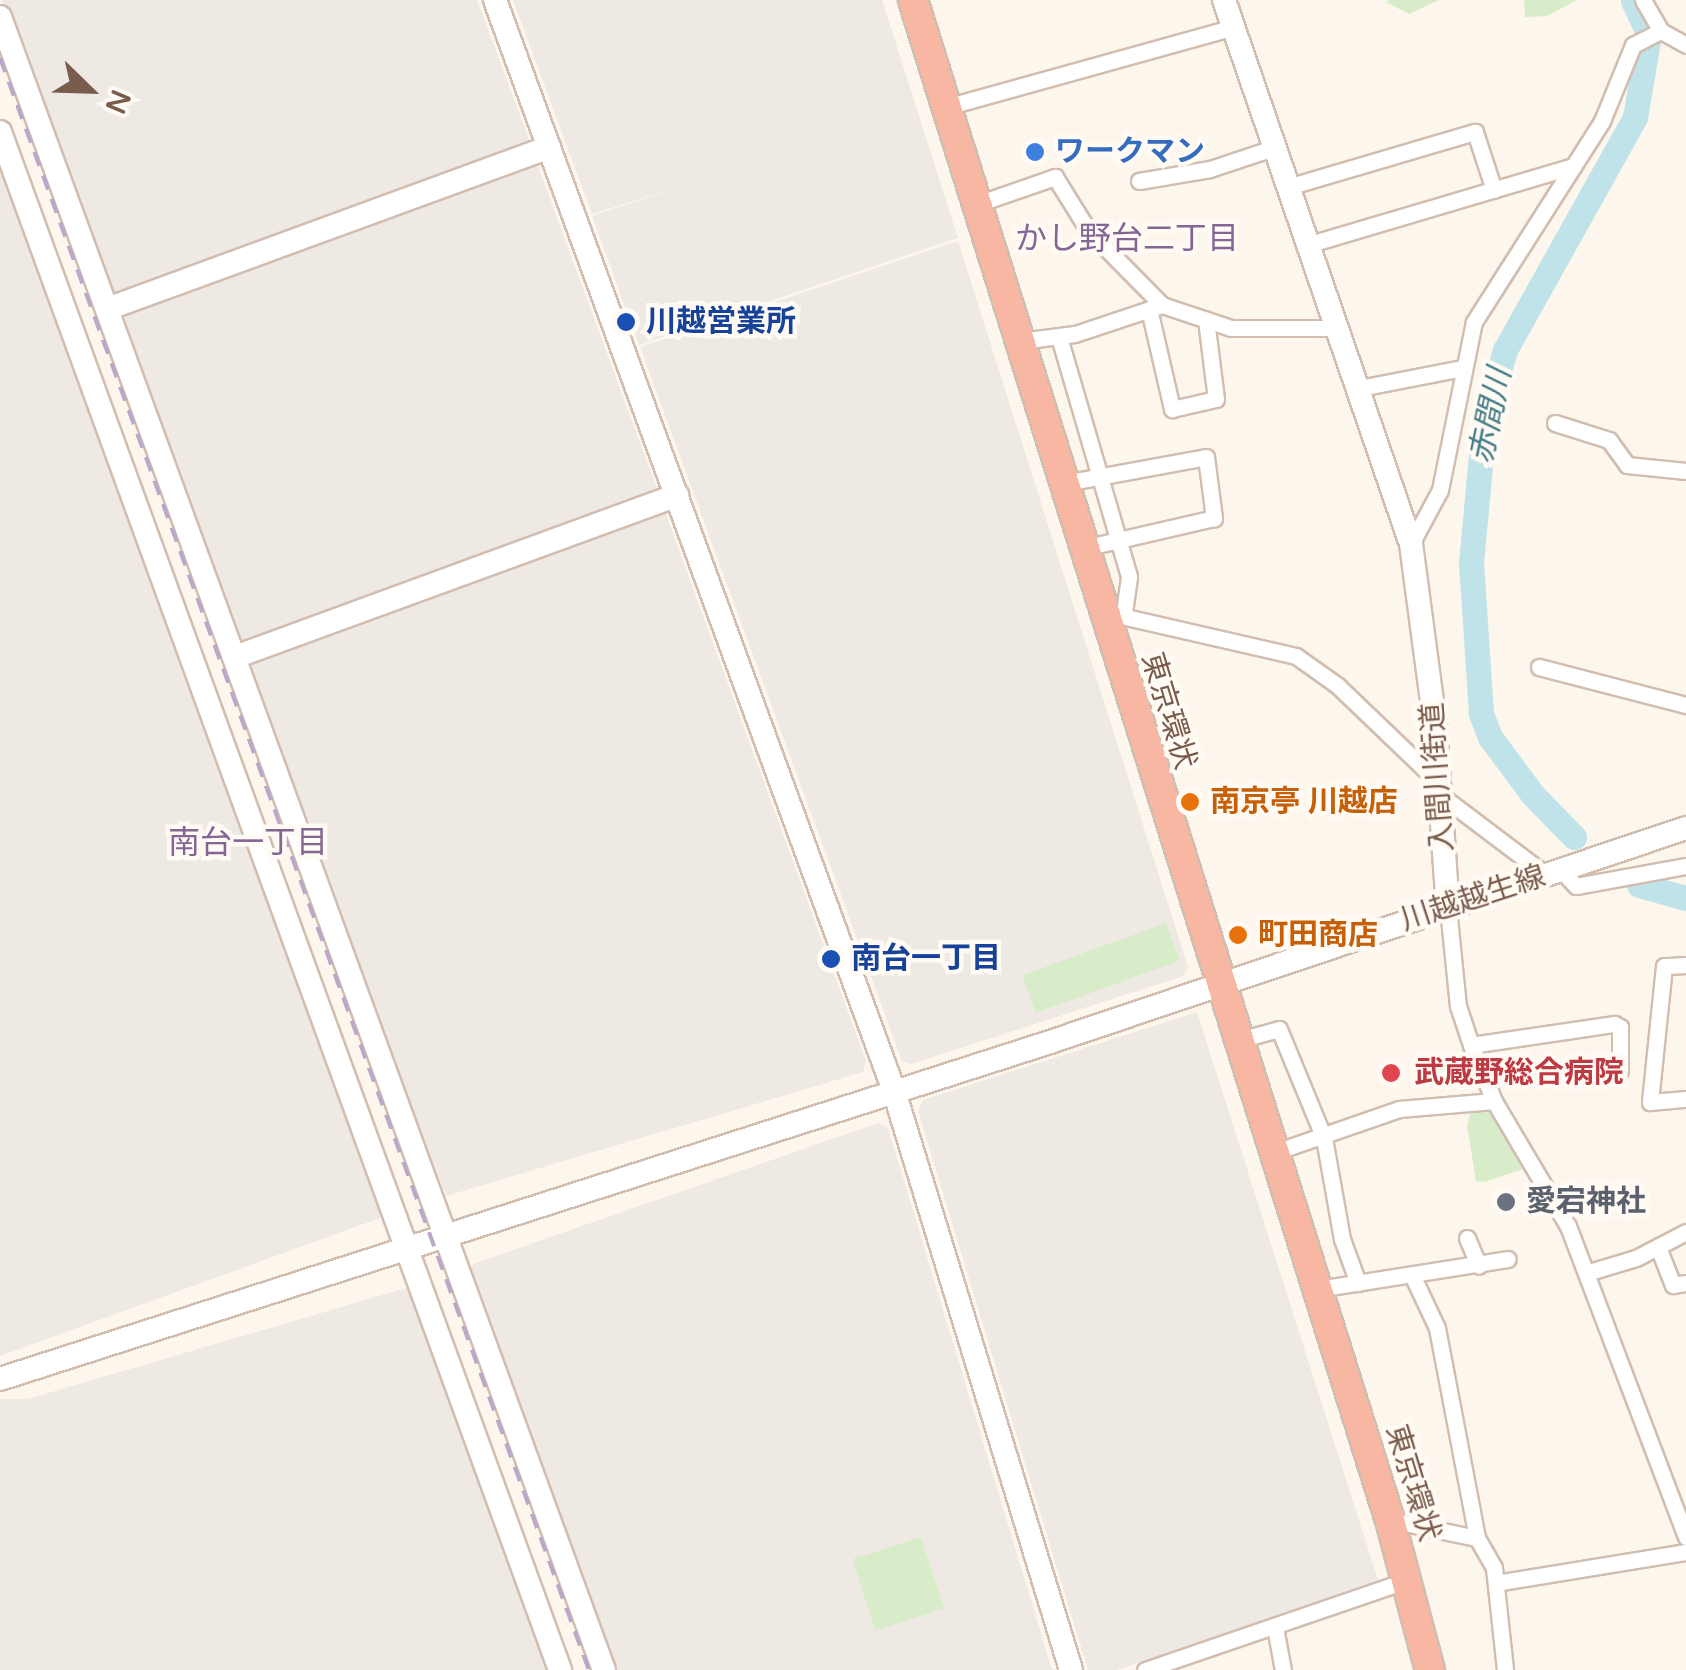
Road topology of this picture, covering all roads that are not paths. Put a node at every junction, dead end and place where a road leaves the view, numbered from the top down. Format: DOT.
graph roads {
  1 [pos="495,0"];
  2 [pos="898,0"];
  3 [pos="913,0"];
  4 [pos="1224,0"];
  5 [pos="1643,0"];
  6 [pos="0,18"];
  7 [pos="1234,27"];
  8 [pos="1652,36"];
  9 [pos="1686,45"];
  10 [pos="946,107"];
  11 [pos="0,132"];
  12 [pos="550,147"];
  13 [pos="1276,147"];
  14 [pos="1574,166"];
  15 [pos="1140,181"];
  16 [pos="1291,186"];
  17 [pos="1494,190"];
  18 [pos="977,204"];
  19 [pos="1310,244"];
  20 [pos="1155,307"];
  21 [pos="107,309"];
  22 [pos="1206,320"];
  23 [pos="1338,328"];
  24 [pos="1059,337"];
  25 [pos="1020,341"];
  26 [pos="1462,368"];
  27 [pos="1360,388"];
  28 [pos="1555,423"];
  29 [pos="1686,471"];
  30 [pos="1100,475"];
  31 [pos="1066,484"];
  32 [pos="677,496"];
  33 [pos="1119,539"];
  34 [pos="1411,544"];
  35 [pos="1084,548"];
  36 [pos="1114,613"];
  37 [pos="235,657"];
  38 [pos="1539,667"];
  39 [pos="1686,705"];
  40 [pos="1439,788"];
  41 [pos="1686,828"];
  42 [pos="1686,866"];
  43 [pos="1553,872"];
  44 [pos="1448,908"];
  45 [pos="1686,965"];
  46 [pos="1212,985"];
  47 [pos="1239,1040"];
  48 [pos="1471,1045"];
  49 [pos="1620,1071"];
  50 [pos="894,1091"];
  51 [pos="1686,1099"];
  52 [pos="1494,1101"];
  53 [pos="1324,1138"];
  54 [pos="1275,1152"];
  55 [pos="1686,1232"];
  56 [pos="445,1236"];
  57 [pos="1468,1238"];
  58 [pos="1658,1247"];
  59 [pos="405,1249"];
  60 [pos="1508,1259"];
  61 [pos="1479,1266"];
  62 [pos="1586,1273"];
  63 [pos="1413,1277"];
  64 [pos="1358,1283"];
  65 [pos="1686,1283"];
  66 [pos="1318,1289"];
  67 [pos="0,1379"];
  68 [pos="1390,1520"];
  69 [pos="1686,1537"];
  70 [pos="1477,1538"];
  71 [pos="1686,1552"];
  72 [pos="1496,1583"];
  73 [pos="1393,1585"];
  74 [pos="1276,1627"];
  75 [pos="560,1670"];
  76 [pos="604,1670"];
  77 [pos="1071,1670"];
  78 [pos="1145,1670"];
  79 [pos="1283,1670"];
  80 [pos="1413,1670"];
  81 [pos="1430,1670"];
  82 [pos="1505,1670"];
  1 -- 12 [label="street"];
  2 -- 46 [label="highway, 東京環状"];
  3 -- 10 [label="highway, 東京環状"];
  4 -- 7 [label="street, 入間川街道"];
  5 -- 8 [label="street"];
  6 -- 21 [label="street"];
  7 -- 10 [label="street"];
  7 -- 13 [label="street, 入間川街道"];
  8 -- 9 [label="street"];
  8 -- 14 [label="street"];
  10 -- 18 [label="highway, 東京環状"];
  11 -- 59 [label="street"];
  12 -- 21 [label="street"];
  12 -- 32 [label="street"];
  13 -- 15 [label="street"];
  13 -- 16 [label="street, 入間川街道"];
  14 -- 17 [label="street"];
  14 -- 26 [label="street"];
  16 -- 17 [label="street"];
  16 -- 19 [label="street, 入間川街道"];
  17 -- 19 [label="street"];
  18 -- 20 [label="street"];
  18 -- 25 [label="highway, 東京環状"];
  19 -- 23 [label="street, 入間川街道"];
  20 -- 22 [label="street"];
  20 -- 22 [label="street"];
  20 -- 24 [label="street"];
  21 -- 37 [label="street"];
  22 -- 23 [label="street"];
  23 -- 27 [label="street, 入間川街道"];
  24 -- 25 [label="street"];
  24 -- 30 [label="street"];
  25 -- 31 [label="highway, 東京環状"];
  26 -- 27 [label="street"];
  26 -- 34 [label="street"];
  27 -- 34 [label="street, 入間川街道"];
  28 -- 29 [label="street"];
  30 -- 31 [label="street"];
  30 -- 33 [label="street"];
  30 -- 33 [label="street"];
  31 -- 35 [label="highway, 東京環状"];
  32 -- 37 [label="street"];
  32 -- 50 [label="street"];
  33 -- 35 [label="street"];
  33 -- 36 [label="street"];
  34 -- 40 [label="street, 入間川街道"];
  35 -- 36 [label="highway, 東京環状"];
  36 -- 40 [label="street"];
  36 -- 46 [label="highway, 東京環状"];
  37 -- 56 [label="street"];
  38 -- 39 [label="street"];
  40 -- 43 [label="street"];
  40 -- 44 [label="street, 入間川街道"];
  41 -- 43 [label="street, 川越越生線"];
  42 -- 43 [label="street"];
  43 -- 44 [label="street, 川越越生線"];
  44 -- 46 [label="street, 川越越生線"];
  44 -- 48 [label="street, 入間川街道"];
  45 -- 51 [label="street"];
  46 -- 47 [label="highway, 東京環状"];
  46 -- 50 [label="street, 川越越生線"];
  46 -- 73 [label="highway, 東京環状"];
  47 -- 53 [label="street"];
  47 -- 54 [label="highway, 東京環状"];
  48 -- 49 [label="street"];
  48 -- 52 [label="street, 入間川街道"];
  50 -- 56 [label="street, 川越越生線"];
  50 -- 77 [label="street"];
  52 -- 53 [label="street"];
  52 -- 62 [label="street, 入間川街道"];
  53 -- 54 [label="street"];
  53 -- 64 [label="street"];
  54 -- 66 [label="highway, 東京環状"];
  55 -- 58 [label="street"];
  56 -- 59 [label="street, 川越越生線"];
  56 -- 76 [label="street"];
  57 -- 61 [label="street"];
  58 -- 62 [label="street"];
  58 -- 65 [label="street"];
  59 -- 67 [label="street, 川越越生線"];
  59 -- 75 [label="street"];
  60 -- 61 [label="street"];
  61 -- 63 [label="street"];
  62 -- 69 [label="street, 入間川街道"];
  63 -- 64 [label="street"];
  63 -- 70 [label="street"];
  64 -- 66 [label="street"];
  66 -- 68 [label="highway, 東京環状"];
  68 -- 70 [label="street"];
  68 -- 81 [label="highway, 東京環状"];
  70 -- 72 [label="street"];
  71 -- 72 [label="street"];
  72 -- 82 [label="street"];
  73 -- 74 [label="street"];
  73 -- 80 [label="highway, 東京環状"];
  74 -- 78 [label="street"];
  74 -- 79 [label="street"];
}
